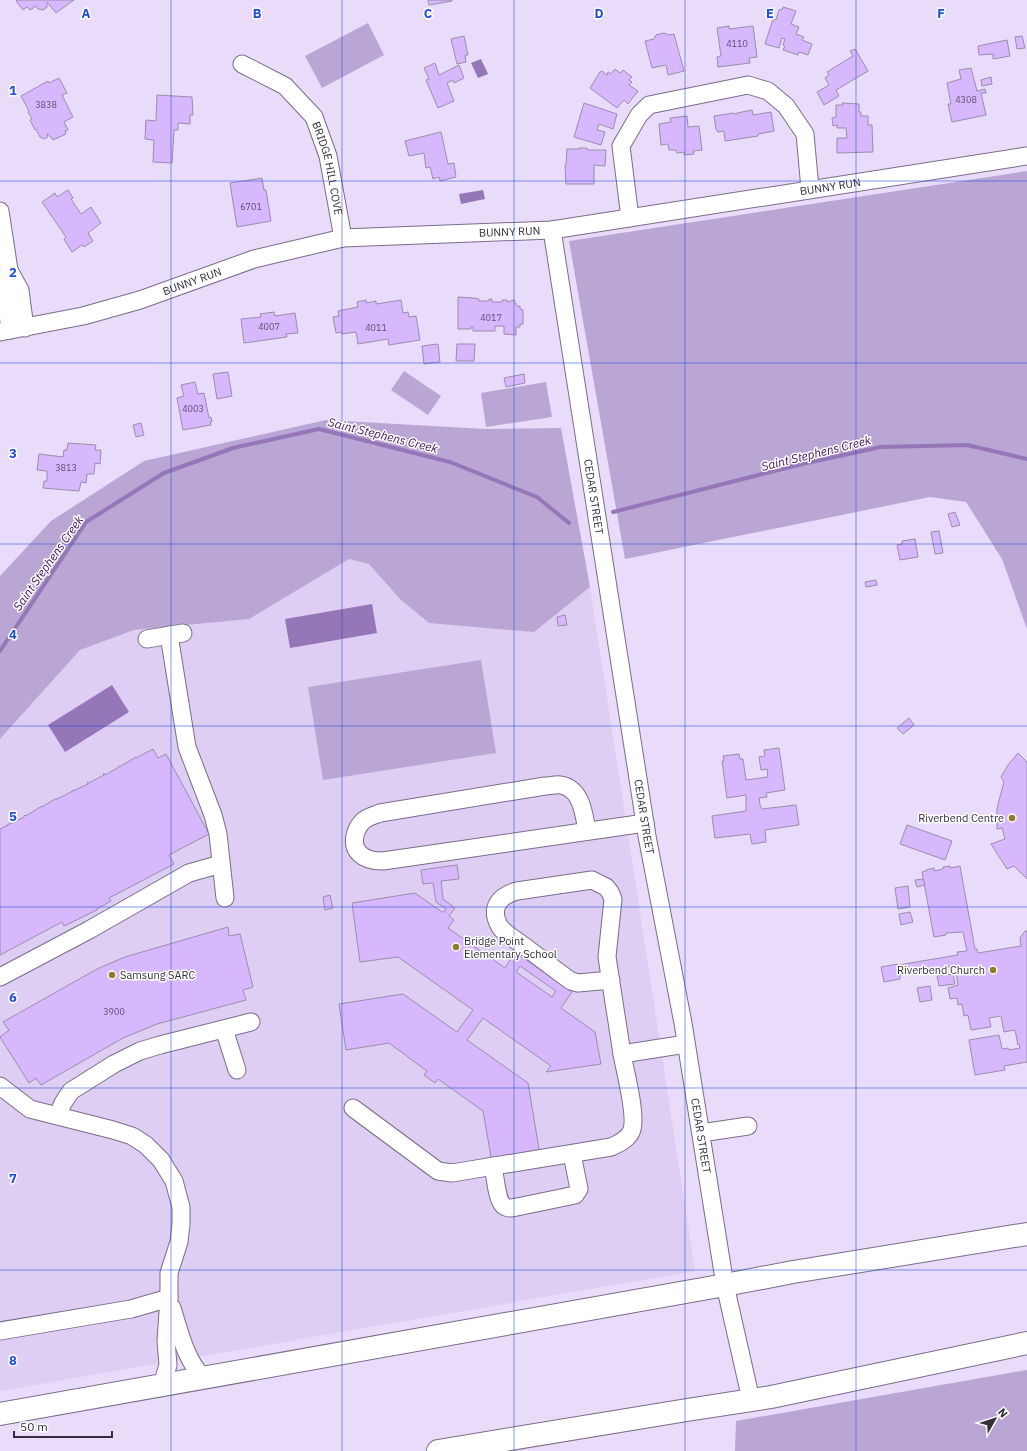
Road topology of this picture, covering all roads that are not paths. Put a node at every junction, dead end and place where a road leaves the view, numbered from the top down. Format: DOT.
graph roads {
  1 [pos="242,64"];
  2 [pos="1027,156"];
  3 [pos="810,190"];
  4 [pos="0,211"];
  5 [pos="630,218"];
  6 [pos="552,230"];
  7 [pos="343,238"];
  8 [pos="12,330"];
  9 [pos="147,639"];
  10 [pos="645,823"];
  11 [pos="587,831"];
  12 [pos="221,864"];
  13 [pos="225,898"];
  14 [pos="0,977"];
  15 [pos="611,980"];
  16 [pos="251,1022"];
  17 [pos="224,1029"];
  18 [pos="686,1044"];
  19 [pos="622,1054"];
  20 [pos="236,1070"];
  21 [pos="0,1086"];
  22 [pos="353,1108"];
  23 [pos="58,1115"];
  24 [pos="748,1126"];
  25 [pos="701,1133"];
  26 [pos="572,1154"];
  27 [pos="493,1166"];
  28 [pos="1027,1234"];
  29 [pos="725,1285"];
  30 [pos="169,1298"];
  31 [pos="0,1331"];
  32 [pos="1027,1343"];
  33 [pos="204,1378"];
  34 [pos="162,1385"];
  35 [pos="751,1400"];
  36 [pos="0,1414"];
  37 [pos="438,1451"];
  1 -- 7 [label="street, BRIDGE HILL COVE"];
  2 -- 3 [label="street, BUNNY RUN"];
  3 -- 5 [label="street, BUNNY RUN"];
  3 -- 5 [label="street"];
  4 -- 8 [label="street"];
  5 -- 6 [label="street, BUNNY RUN"];
  6 -- 7 [label="street, BUNNY RUN"];
  6 -- 10 [label="street, CEDAR STREET"];
  7 -- 8 [label="street, BUNNY RUN"];
  9 -- 12 [label="street"];
  10 -- 11 [label="street"];
  10 -- 18 [label="street, CEDAR STREET"];
  11 -- 11 [label="street"];
  12 -- 13 [label="street"];
  12 -- 14 [label="street"];
  15 -- 15 [label="street"];
  15 -- 19 [label="street"];
  16 -- 17 [label="street"];
  17 -- 20 [label="street"];
  17 -- 23 [label="street"];
  18 -- 19 [label="street"];
  18 -- 25 [label="street, CEDAR STREET"];
  19 -- 26 [label="street"];
  21 -- 23 [label="street"];
  22 -- 27 [label="street"];
  23 -- 30 [label="street"];
  24 -- 25 [label="street"];
  25 -- 29 [label="street, CEDAR STREET"];
  26 -- 27 [label="street"];
  26 -- 27 [label="street"];
  28 -- 29 [label="highway"];
  29 -- 33 [label="highway"];
  29 -- 35 [label="street, CEDAR STREET"];
  30 -- 31 [label="street"];
  30 -- 33 [label="street"];
  30 -- 34 [label="street"];
  32 -- 35 [label="highway"];
  33 -- 34 [label="highway"];
  34 -- 36 [label="highway"];
  35 -- 37 [label="highway"];
}
